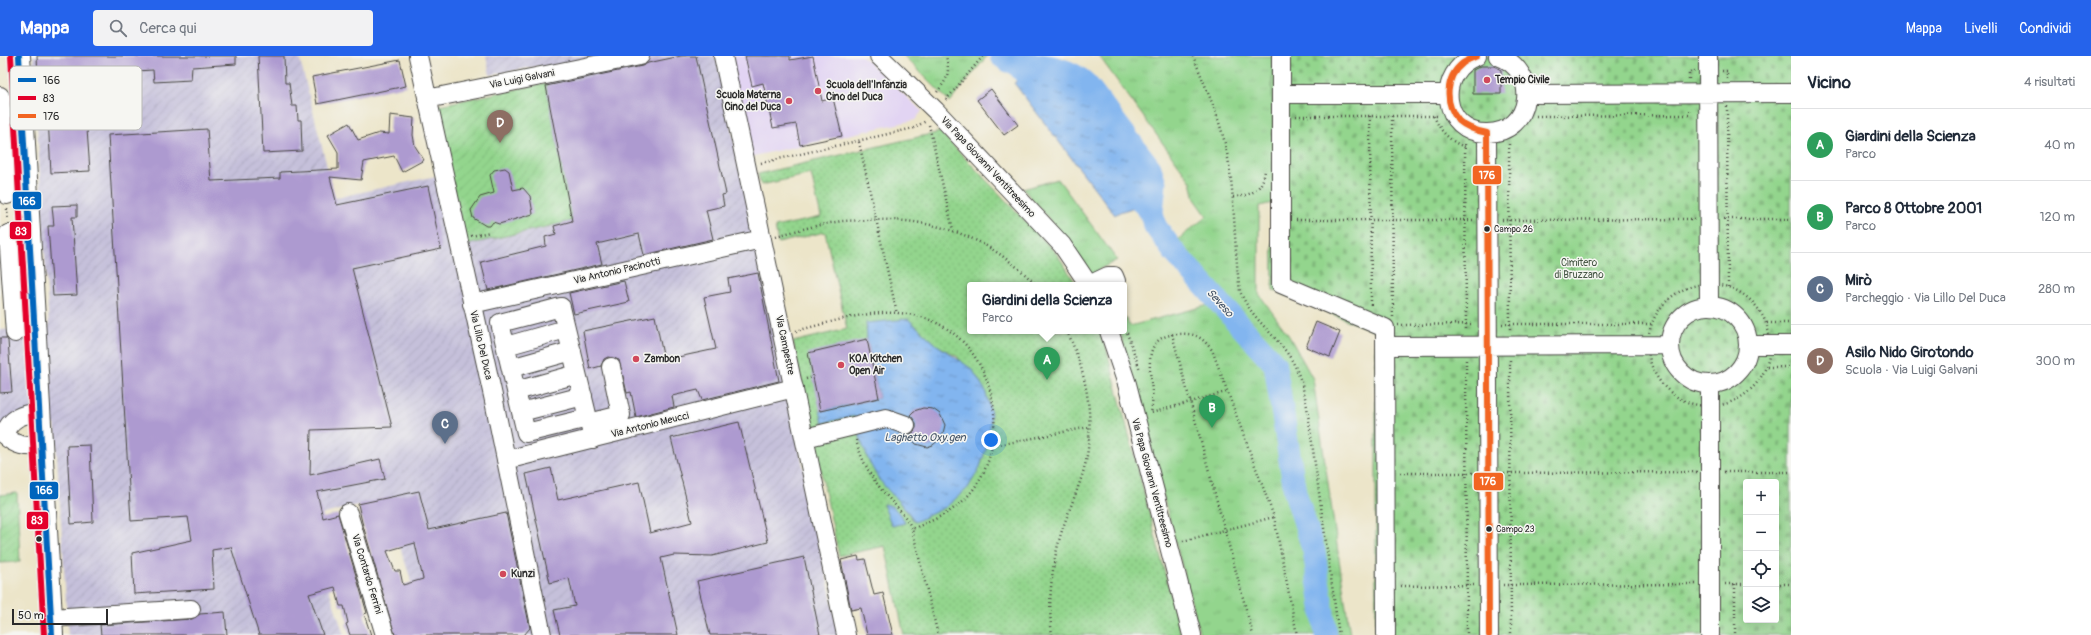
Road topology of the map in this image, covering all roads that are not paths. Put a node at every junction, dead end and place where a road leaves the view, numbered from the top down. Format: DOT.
graph roads {
  1 [pos="19,56"];
  2 [pos="418,56"];
  3 [pos="640,56"];
  4 [pos="722,56"];
  5 [pos="879,56"];
  6 [pos="1281,56"];
  7 [pos="1477,56"];
  8 [pos="1498,56"];
  9 [pos="1708,64"];
  10 [pos="18,66"];
  11 [pos="1708,93"];
  12 [pos="1791,93"];
  13 [pos="1281,94"];
  14 [pos="1448,94"];
  15 [pos="1527,94"];
  16 [pos="0,96"];
  17 [pos="427,99"];
  18 [pos="15,130"];
  19 [pos="1487,133"];
  20 [pos="11,195"];
  21 [pos="4,231"];
  22 [pos="762,239"];
  23 [pos="30,240"];
  24 [pos="1116,281"];
  25 [pos="1087,282"];
  26 [pos="1095,282"];
  27 [pos="472,304"];
  28 [pos="1709,306"];
  29 [pos="15,333"];
  30 [pos="1110,334"];
  31 [pos="1749,345"];
  32 [pos="1791,345"];
  33 [pos="1385,346"];
  34 [pos="1488,346"];
  35 [pos="1670,346"];
  36 [pos="572,351"];
  37 [pos="611,367"];
  38 [pos="511,368"];
  39 [pos="578,374"];
  40 [pos="1710,384"];
  41 [pos="794,388"];
  42 [pos="516,391"];
  43 [pos="583,396"];
  44 [pos="39,412"];
  45 [pos="521,412"];
  46 [pos="906,425"];
  47 [pos="590,427"];
  48 [pos="2,435"];
  49 [pos="805,438"];
  50 [pos="41,446"];
  51 [pos="506,460"];
  52 [pos="348,513"];
  53 [pos="191,609"];
  54 [pos="51,626"];
  55 [pos="385,635"];
  56 [pos="542,635"];
  57 [pos="846,635"];
  58 [pos="1192,635"];
  59 [pos="1386,635"];
  60 [pos="1489,635"];
  61 [pos="1710,635"];
  1 -- 10 [label="main road"];
  2 -- 17 [label="street, Via Lillo Del Duca"];
  3 -- 17 [label="street, Via Luigi Galvani"];
  4 -- 22 [label="street, Via Campestre"];
  5 -- 25 [label="street, Via Papa Giovanni Ventitreesimo"];
  6 -- 13 [label="street"];
  7 -- 14 [label="street"];
  8 -- 15 [label="street"];
  9 -- 11 [label="street"];
  11 -- 12 [label="street"];
  11 -- 15 [label="street"];
  11 -- 28 [label="street"];
  13 -- 14 [label="street"];
  13 -- 33 [label="street"];
  14 -- 19 [label="street"];
  15 -- 19 [label="street"];
  16 -- 20 [label="street"];
  17 -- 27 [label="street, Via Lillo Del Duca"];
  18 -- 20 [label="main road"];
  19 -- 34 [label="street"];
  20 -- 23 [label="main road"];
  21 -- 23 [label="street"];
  21 -- 29 [label="street"];
  22 -- 27 [label="street, Via Antonio Pacinotti"];
  22 -- 41 [label="street, Via Campestre"];
  23 -- 44 [label="main road"];
  24 -- 26 [label="street"];
  27 -- 51 [label="street, Via Lillo Del Duca"];
  28 -- 31 [label="street"];
  28 -- 35 [label="street"];
  30 -- 58 [label="street, Via Papa Giovanni Ventitreesimo"];
  31 -- 32 [label="street"];
  31 -- 40 [label="street"];
  33 -- 34 [label="street"];
  33 -- 59 [label="street"];
  34 -- 35 [label="street"];
  34 -- 60 [label="street"];
  35 -- 40 [label="street"];
  36 -- 38 [label="street"];
  36 -- 38 [label="street"];
  36 -- 39 [label="street"];
  37 -- 47 [label="street"];
  38 -- 42 [label="street"];
  39 -- 42 [label="street"];
  39 -- 43 [label="street"];
  40 -- 61 [label="street"];
  41 -- 47 [label="street, Via Antonio Meucci"];
  41 -- 49 [label="street, Via Campestre"];
  42 -- 45 [label="street"];
  43 -- 45 [label="street"];
  43 -- 47 [label="street"];
  44 -- 48 [label="street"];
  44 -- 50 [label="main road"];
  45 -- 47 [label="street"];
  46 -- 49 [label="street"];
  47 -- 51 [label="street, Via Antonio Meucci"];
  48 -- 50 [label="street"];
  49 -- 57 [label="street, Via Campestre"];
  50 -- 54 [label="main road"];
  51 -- 56 [label="street, Via Lillo Del Duca"];
  52 -- 55 [label="street, Via Contardo Ferrini"];
  53 -- 54 [label="street"];
}
